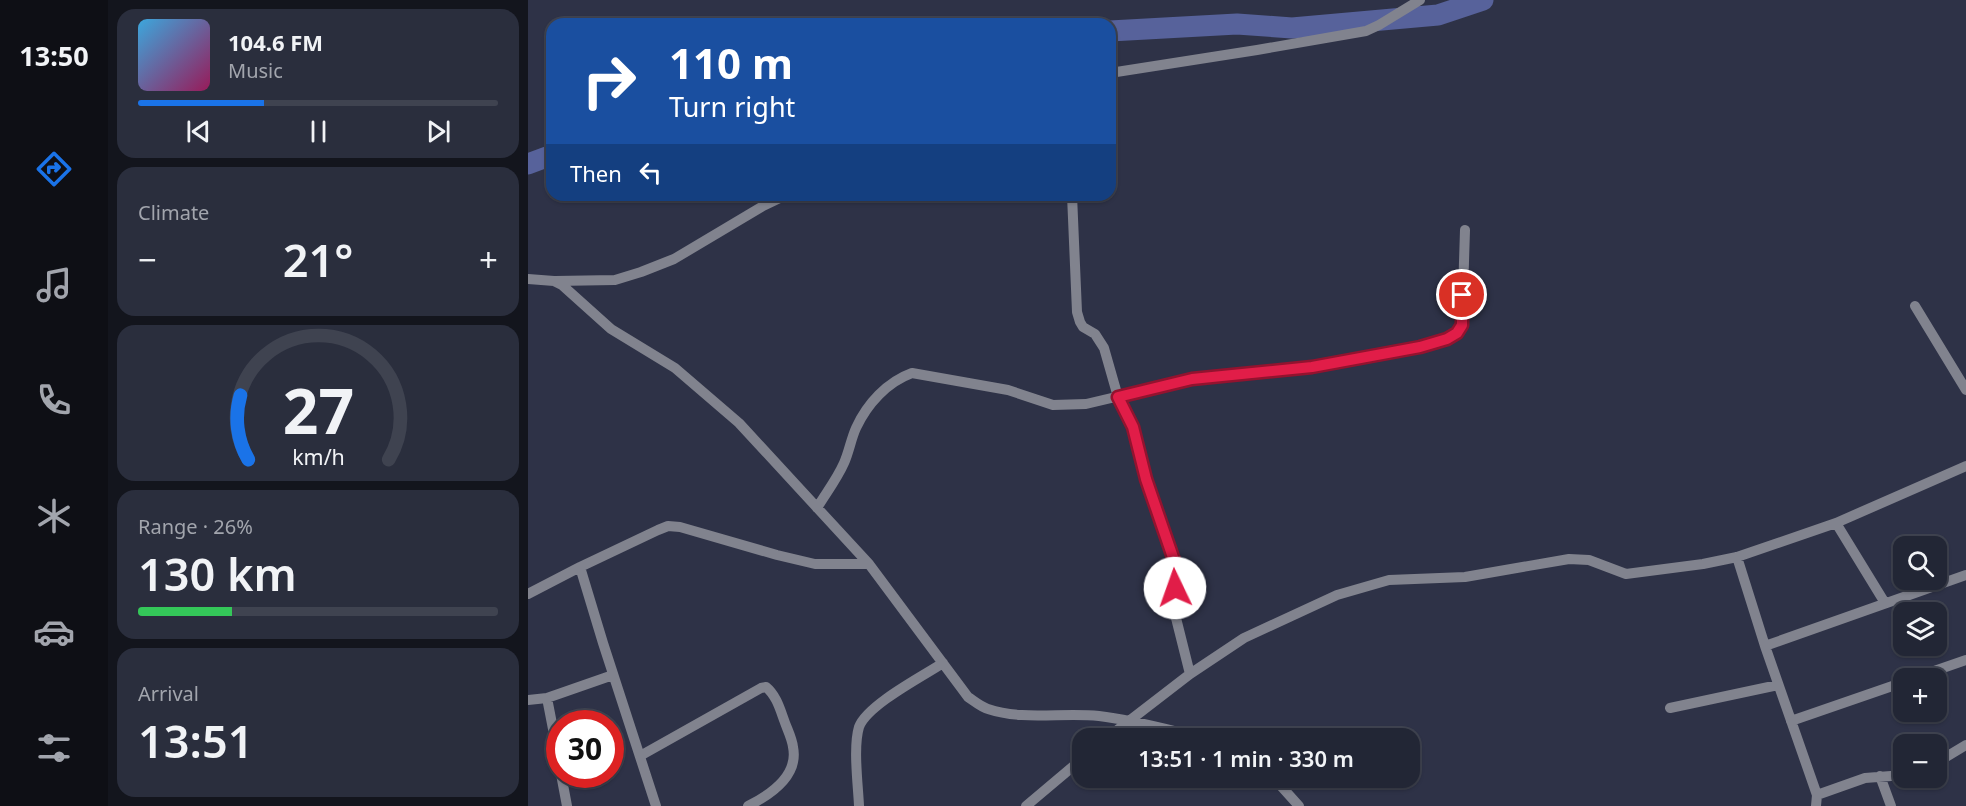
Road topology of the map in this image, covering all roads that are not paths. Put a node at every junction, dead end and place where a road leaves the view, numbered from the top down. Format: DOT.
graph roads {
  1 [pos="1420,0"];
  2 [pos="1116,72"];
  3 [pos="774,201"];
  4 [pos="1071,201"];
  5 [pos="1465,230"];
  6 [pos="528,279"];
  7 [pos="554,281"];
  8 [pos="1915,306"];
  9 [pos="1966,390"];
  10 [pos="1118,397"];
  11 [pos="1966,466"];
  12 [pos="817,508"];
  13 [pos="1836,524"];
  14 [pos="1737,557"];
  15 [pos="869,564"];
  16 [pos="580,567"];
  17 [pos="1966,575"];
  18 [pos="528,594"];
  19 [pos="1885,603"];
  20 [pos="1765,646"];
  21 [pos="1966,660"];
  22 [pos="943,663"];
  23 [pos="1943,668"];
  24 [pos="1190,674"];
  25 [pos="613,675"];
  26 [pos="1778,685"];
  27 [pos="1893,686"];
  28 [pos="547,698"];
  29 [pos="528,700"];
  30 [pos="1670,708"];
  31 [pos="549,710"];
  32 [pos="1128,720"];
  33 [pos="1791,720"];
  34 [pos="1119,728"];
  35 [pos="1161,728"];
  36 [pos="1966,745"];
  37 [pos="640,756"];
  38 [pos="1947,756"];
  39 [pos="1072,767"];
  40 [pos="1893,775"];
  41 [pos="1880,776"];
  42 [pos="564,788"];
  43 [pos="1283,788"];
  44 [pos="1817,800"];
  45 [pos="567,806"];
  46 [pos="656,806"];
  47 [pos="748,806"];
  48 [pos="859,806"];
  49 [pos="1026,806"];
  50 [pos="1299,806"];
  51 [pos="1891,806"];
  1 -- 2 [label="street"];
  3 -- 7 [label="street"];
  4 -- 10 [label="street"];
  5 -- 10 [label="street"];
  6 -- 7 [label="street"];
  7 -- 12 [label="street"];
  8 -- 9 [label="street"];
  10 -- 12 [label="street"];
  10 -- 24 [label="street"];
  11 -- 13 [label="street"];
  12 -- 15 [label="street"];
  13 -- 14 [label="street"];
  13 -- 19 [label="street"];
  14 -- 20 [label="street"];
  14 -- 24 [label="street"];
  15 -- 16 [label="street"];
  15 -- 22 [label="street"];
  16 -- 18 [label="street"];
  16 -- 25 [label="street"];
  17 -- 19 [label="street"];
  19 -- 20 [label="street"];
  20 -- 26 [label="street"];
  21 -- 23 [label="street"];
  22 -- 32 [label="street"];
  22 -- 48 [label="street"];
  24 -- 32 [label="street"];
  25 -- 28 [label="street"];
  25 -- 37 [label="street"];
  26 -- 30 [label="street"];
  26 -- 33 [label="street"];
  27 -- 33 [label="street"];
  28 -- 29 [label="street"];
  28 -- 31 [label="street"];
  32 -- 34 [label="street"];
  32 -- 35 [label="street"];
  33 -- 44 [label="street"];
  36 -- 38 [label="street"];
  37 -- 46 [label="street"];
  37 -- 47 [label="street"];
  39 -- 49 [label="street"];
  40 -- 41 [label="street"];
  41 -- 44 [label="street"];
  41 -- 51 [label="street"];
  42 -- 45 [label="street"];
  43 -- 50 [label="street"];
}
